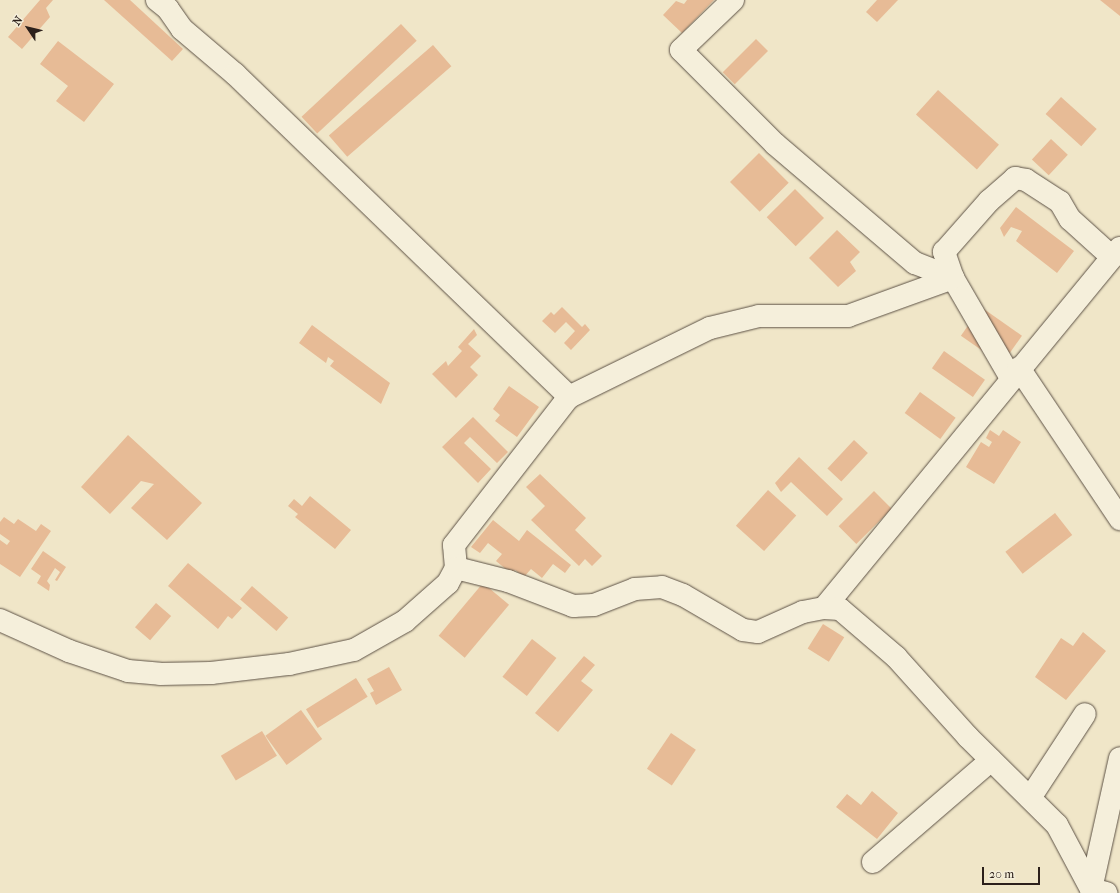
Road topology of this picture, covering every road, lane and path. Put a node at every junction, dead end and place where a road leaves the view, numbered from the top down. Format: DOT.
graph roads {
  1 [pos="157,0"];
  2 [pos="733,0"];
  3 [pos="1116,253"];
  4 [pos="952,278"];
  5 [pos="1015,373"];
  6 [pos="569,397"];
  7 [pos="1120,519"];
  8 [pos="456,568"];
  9 [pos="824,608"];
  10 [pos="0,620"];
  11 [pos="1085,714"];
  12 [pos="1120,758"];
  13 [pos="991,760"];
  14 [pos="1030,798"];
  15 [pos="873,862"];
  16 [pos="1099,891"];
  1 -- 6 [label="street"];
  2 -- 4 [label="street"];
  3 -- 4 [label="street"];
  3 -- 5 [label="street"];
  4 -- 5 [label="street"];
  4 -- 6 [label="street"];
  5 -- 7 [label="street"];
  5 -- 9 [label="street"];
  6 -- 8 [label="street"];
  8 -- 9 [label="street"];
  8 -- 10 [label="street"];
  9 -- 13 [label="street"];
  11 -- 14 [label="street"];
  12 -- 16 [label="street"];
  13 -- 14 [label="street"];
  13 -- 15 [label="street"];
  14 -- 16 [label="street"];
}
